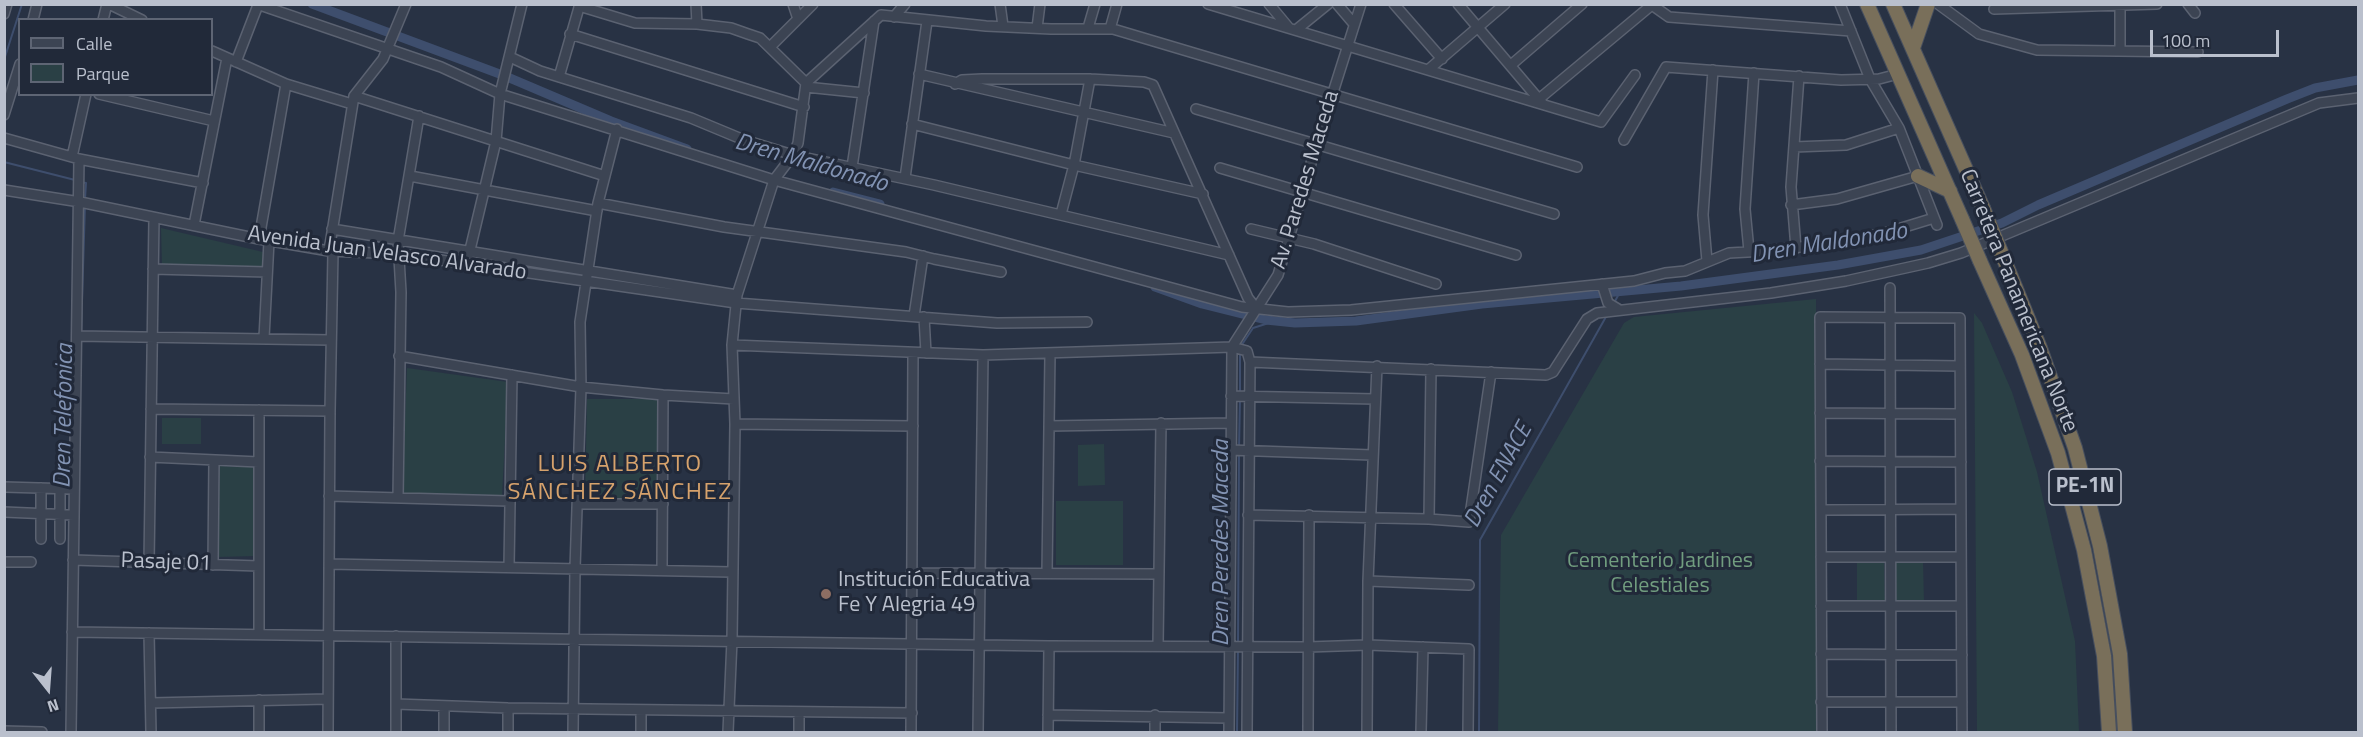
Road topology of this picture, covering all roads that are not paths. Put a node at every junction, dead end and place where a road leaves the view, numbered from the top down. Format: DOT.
graph roads {
  1 [pos="8,4"];
  2 [pos="108,4"];
  3 [pos="406,4"];
  4 [pos="522,4"];
  5 [pos="696,4"];
  6 [pos="793,4"];
  7 [pos="813,4"];
  8 [pos="905,4"];
  9 [pos="1000,4"];
  10 [pos="1040,4"];
  11 [pos="1095,4"];
  12 [pos="1117,4"];
  13 [pos="1269,4"];
  14 [pos="1328,4"];
  15 [pos="1337,4"];
  16 [pos="1361,4"];
  17 [pos="1394,4"];
  18 [pos="1458,4"];
  19 [pos="1504,4"];
  20 [pos="1582,4"];
  21 [pos="1840,4"];
  22 [pos="1867,4"];
  23 [pos="1893,4"];
  24 [pos="1928,4"];
  25 [pos="1938,4"];
  26 [pos="2157,4"];
  27 [pos="2188,4"];
  28 [pos="258,5"];
  29 [pos="580,5"];
  30 [pos="1213,5"];
  31 [pos="1652,5"];
  32 [pos="2120,5"];
  33 [pos="1994,9"];
  34 [pos="2195,13"];
  35 [pos="4,14"];
  36 [pos="894,17"];
  37 [pos="138,18"];
  38 [pos="798,19"];
  39 [pos="874,21"];
  40 [pos="927,21"];
  41 [pos="697,24"];
  42 [pos="1354,24"];
  43 [pos="1003,26"];
  44 [pos="1478,27"];
  45 [pos="1036,28"];
  46 [pos="1088,28"];
  47 [pos="1110,29"];
  48 [pos="1293,29"];
  49 [pos="1851,31"];
  50 [pos="570,34"];
  51 [pos="390,45"];
  52 [pos="1347,46"];
  53 [pos="770,47"];
  54 [pos="1912,48"];
  55 [pos="213,51"];
  56 [pos="2120,51"];
  57 [pos="2198,52"];
  58 [pos="510,57"];
  59 [pos="1442,59"];
  60 [pos="232,60"];
  61 [pos="1511,65"];
  62 [pos="18,70"];
  63 [pos="1428,70"];
  64 [pos="1713,70"];
  65 [pos="1754,73"];
  66 [pos="919,74"];
  67 [pos="1898,74"];
  68 [pos="1635,75"];
  69 [pos="1799,76"];
  70 [pos="559,77"];
  71 [pos="1870,79"];
  72 [pos="1090,80"];
  73 [pos="286,84"];
  74 [pos="955,84"];
  75 [pos="806,85"];
  76 [pos="864,93"];
  77 [pos="500,94"];
  78 [pos="1332,95"];
  79 [pos="86,96"];
  80 [pos="108,96"];
  81 [pos="2358,98"];
  82 [pos="353,100"];
  83 [pos="1541,102"];
  84 [pos="804,107"];
  85 [pos="1196,109"];
  86 [pos="1085,112"];
  87 [pos="4,115"];
  88 [pos="419,116"];
  89 [pos="214,121"];
  90 [pos="912,124"];
  91 [pos="1899,128"];
  92 [pos="617,129"];
  93 [pos="1174,133"];
  94 [pos="4,138"];
  95 [pos="1624,140"];
  96 [pos="496,141"];
  97 [pos="1317,143"];
  98 [pos="1794,147"];
  99 [pos="793,155"];
  100 [pos="76,158"];
  101 [pos="1074,165"];
  102 [pos="852,167"];
  103 [pos="1577,167"];
  104 [pos="1220,168"];
  105 [pos="410,176"];
  106 [pos="605,176"];
  107 [pos="1918,176"];
  108 [pos="905,178"];
  109 [pos="774,180"];
  110 [pos="203,183"];
  111 [pos="485,189"];
  112 [pos="4,190"];
  113 [pos="1950,190"];
  114 [pos="1303,192"];
  115 [pos="1203,194"];
  116 [pos="80,202"];
  117 [pos="1791,205"];
  118 [pos="597,207"];
  119 [pos="1061,214"];
  120 [pos="1554,214"];
  121 [pos="154,218"];
  122 [pos="194,225"];
  123 [pos="332,229"];
  124 [pos="1251,229"];
  125 [pos="757,231"];
  126 [pos="1290,239"];
  127 [pos="264,240"];
  128 [pos="398,241"];
  129 [pos="1796,248"];
  130 [pos="470,250"];
  131 [pos="331,251"];
  132 [pos="1749,251"];
  133 [pos="399,254"];
  134 [pos="1229,255"];
  135 [pos="1516,255"];
  136 [pos="923,256"];
  137 [pos="1707,261"];
  138 [pos="466,264"];
  139 [pos="153,269"];
  140 [pos="587,270"];
  141 [pos="267,272"];
  142 [pos="1001,272"];
  143 [pos="585,281"];
  144 [pos="1602,284"];
  145 [pos="1436,285"];
  146 [pos="1890,288"];
  147 [pos="737,299"];
  148 [pos="1256,308"];
  149 [pos="1618,309"];
  150 [pos="919,316"];
  151 [pos="1890,317"];
  152 [pos="1087,322"];
  153 [pos="77,336"];
  154 [pos="151,337"];
  155 [pos="264,338"];
  156 [pos="331,340"];
  157 [pos="732,345"];
  158 [pos="1232,347"];
  159 [pos="913,353"];
  160 [pos="926,353"];
  161 [pos="1050,354"];
  162 [pos="983,355"];
  163 [pos="399,356"];
  164 [pos="1250,362"];
  165 [pos="1820,364"];
  166 [pos="1890,365"];
  167 [pos="1377,366"];
  168 [pos="1960,366"];
  169 [pos="1431,369"];
  170 [pos="1491,372"];
  171 [pos="512,375"];
  172 [pos="581,387"];
  173 [pos="663,395"];
  174 [pos="1230,396"];
  175 [pos="1249,396"];
  176 [pos="734,399"];
  177 [pos="1375,399"];
  178 [pos="151,409"];
  179 [pos="259,410"];
  180 [pos="330,411"];
  181 [pos="1820,413"];
  182 [pos="1890,413"];
  183 [pos="1960,414"];
  184 [pos="1161,423"];
  185 [pos="1230,423"];
  186 [pos="735,424"];
  187 [pos="913,426"];
  188 [pos="1049,426"];
  189 [pos="1230,450"];
  190 [pos="1249,451"];
  191 [pos="1372,455"];
  192 [pos="150,457"];
  193 [pos="214,460"];
  194 [pos="1820,461"];
  195 [pos="1891,461"];
  196 [pos="259,462"];
  197 [pos="1961,462"];
  198 [pos="4,487"];
  199 [pos="41,488"];
  200 [pos="60,489"];
  201 [pos="74,489"];
  202 [pos="329,496"];
  203 [pos="398,498"];
  204 [pos="509,501"];
  205 [pos="578,504"];
  206 [pos="663,504"];
  207 [pos="1891,509"];
  208 [pos="1961,509"];
  209 [pos="1821,510"];
  210 [pos="4,512"];
  211 [pos="40,513"];
  212 [pos="60,514"];
  213 [pos="74,514"];
  214 [pos="1248,515"];
  215 [pos="1309,515"];
  216 [pos="1370,518"];
  217 [pos="1429,519"];
  218 [pos="40,539"];
  219 [pos="60,539"];
  220 [pos="1821,557"];
  221 [pos="1891,557"];
  222 [pos="1961,557"];
  223 [pos="73,560"];
  224 [pos="31,561"];
  225 [pos="4,562"];
  226 [pos="149,563"];
  227 [pos="329,564"];
  228 [pos="213,565"];
  229 [pos="259,566"];
  230 [pos="509,567"];
  231 [pos="575,569"];
  232 [pos="662,570"];
  233 [pos="732,572"];
  234 [pos="911,573"];
  235 [pos="980,573"];
  236 [pos="1047,573"];
  237 [pos="1158,574"];
  238 [pos="1368,581"];
  239 [pos="1469,585"];
  240 [pos="1821,606"];
  241 [pos="1891,606"];
  242 [pos="1961,606"];
  243 [pos="72,632"];
  244 [pos="149,633"];
  245 [pos="259,633"];
  246 [pos="329,635"];
  247 [pos="396,636"];
  248 [pos="574,638"];
  249 [pos="732,640"];
  250 [pos="910,644"];
  251 [pos="979,644"];
  252 [pos="1368,645"];
  253 [pos="1049,646"];
  254 [pos="1158,646"];
  255 [pos="1229,647"];
  256 [pos="1247,647"];
  257 [pos="1308,647"];
  258 [pos="1423,647"];
  259 [pos="1821,654"];
  260 [pos="1891,654"];
  261 [pos="1962,655"];
  262 [pos="328,699"];
  263 [pos="259,700"];
  264 [pos="1821,702"];
  265 [pos="1891,702"];
  266 [pos="1962,702"];
  267 [pos="151,703"];
  268 [pos="396,704"];
  269 [pos="444,706"];
  270 [pos="508,708"];
  271 [pos="573,708"];
  272 [pos="641,710"];
  273 [pos="728,711"];
  274 [pos="799,712"];
  275 [pos="912,713"];
  276 [pos="1048,715"];
  277 [pos="1155,715"];
  278 [pos="1229,718"];
  279 [pos="4,732"];
  280 [pos="42,732"];
  281 [pos="71,732"];
  282 [pos="151,732"];
  283 [pos="260,732"];
  284 [pos="328,732"];
  285 [pos="396,732"];
  286 [pos="444,732"];
  287 [pos="508,732"];
  288 [pos="573,732"];
  289 [pos="641,732"];
  290 [pos="728,732"];
  291 [pos="799,732"];
  292 [pos="911,732"];
  293 [pos="978,732"];
  294 [pos="1048,732"];
  295 [pos="1155,732"];
  296 [pos="1229,732"];
  297 [pos="1246,732"];
  298 [pos="1308,732"];
  299 [pos="1367,732"];
  300 [pos="1421,732"];
  301 [pos="1468,732"];
  302 [pos="1822,732"];
  303 [pos="1891,732"];
  304 [pos="1962,732"];
  305 [pos="2109,732"];
  306 [pos="2125,732"];
  1 -- 35 [label="street"];
  2 -- 37 [label="street"];
  3 -- 51 [label="street"];
  4 -- 58 [label="street"];
  5 -- 41 [label="street"];
  6 -- 38 [label="street"];
  7 -- 38 [label="street"];
  8 -- 36 [label="street"];
  9 -- 43 [label="street"];
  10 -- 45 [label="street"];
  11 -- 46 [label="street"];
  12 -- 47 [label="street"];
  13 -- 48 [label="street"];
  14 -- 48 [label="street"];
  15 -- 42 [label="street"];
  16 -- 42 [label="street, Av. Paredes Maceda"];
  17 -- 59 [label="street"];
  18 -- 44 [label="street"];
  19 -- 44 [label="street"];
  20 -- 61 [label="street"];
  21 -- 49 [label="street"];
  22 -- 67 [label="highway, Carretera Panamericana Norte / PE-1N"];
  23 -- 54 [label="highway, Carretera Panamericana Norte / PE-1N"];
  24 -- 54 [label="highway"];
  25 -- 56 [label="street"];
  26 -- 32 [label="street"];
  27 -- 34 [label="street"];
  28 -- 51 [label="street"];
  28 -- 60 [label="street"];
  29 -- 41 [label="street"];
  29 -- 50 [label="street"];
  30 -- 48 [label="street"];
  31 -- 49 [label="street"];
  31 -- 83 [label="street"];
  32 -- 33 [label="street"];
  32 -- 56 [label="street"];
  36 -- 39 [label="street"];
  36 -- 40 [label="street"];
  38 -- 53 [label="street"];
  39 -- 75 [label="street"];
  39 -- 76 [label="street"];
  40 -- 43 [label="street"];
  40 -- 66 [label="street"];
  41 -- 53 [label="street"];
  42 -- 52 [label="street, Av. Paredes Maceda"];
  43 -- 45 [label="street"];
  44 -- 59 [label="street"];
  44 -- 61 [label="street"];
  45 -- 46 [label="street"];
  46 -- 47 [label="street"];
  47 -- 78 [label="street"];
  48 -- 52 [label="street"];
  49 -- 71 [label="street"];
  50 -- 70 [label="street"];
  50 -- 84 [label="street"];
  51 -- 77 [label="street"];
  51 -- 82 [label="street"];
  52 -- 63 [label="street"];
  52 -- 78 [label="street, Av. Paredes Maceda"];
  53 -- 75 [label="street"];
  54 -- 306 [label="highway, Carretera Panamericana Norte / PE-1N, bridge"];
  55 -- 60 [label="street"];
  56 -- 57 [label="street"];
  58 -- 70 [label="street"];
  58 -- 77 [label="street"];
  59 -- 63 [label="street"];
  60 -- 73 [label="street"];
  60 -- 89 [label="street"];
  61 -- 83 [label="street"];
  62 -- 87 [label="street"];
  63 -- 83 [label="street"];
  64 -- 65 [label="street"];
  64 -- 95 [label="street"];
  64 -- 137 [label="street"];
  65 -- 69 [label="street"];
  65 -- 132 [label="street"];
  66 -- 74 [label="street"];
  66 -- 90 [label="street"];
  67 -- 71 [label="street"];
  67 -- 113 [label="highway, Carretera Panamericana Norte / PE-1N"];
  68 -- 83 [label="street"];
  69 -- 71 [label="street"];
  69 -- 98 [label="street"];
  70 -- 99 [label="street"];
  71 -- 91 [label="street"];
  72 -- 74 [label="street"];
  72 -- 86 [label="street"];
  72 -- 93 [label="street"];
  73 -- 82 [label="street"];
  73 -- 127 [label="street"];
  74 -- 86 [label="street"];
  75 -- 76 [label="street"];
  75 -- 84 [label="street"];
  76 -- 102 [label="street"];
  77 -- 92 [label="street"];
  77 -- 96 [label="street"];
  78 -- 97 [label="street, Av. Paredes Maceda"];
  78 -- 103 [label="street"];
  79 -- 100 [label="street"];
  80 -- 89 [label="street"];
  81 -- 149 [label="street"];
  82 -- 88 [label="street"];
  82 -- 123 [label="street"];
  84 -- 99 [label="street"];
  85 -- 97 [label="street"];
  86 -- 93 [label="street"];
  86 -- 101 [label="street"];
  88 -- 96 [label="street"];
  88 -- 105 [label="street"];
  89 -- 110 [label="street"];
  90 -- 101 [label="street"];
  90 -- 108 [label="street"];
  91 -- 98 [label="street"];
  91 -- 107 [label="street"];
  92 -- 106 [label="street"];
  92 -- 109 [label="street"];
  93 -- 115 [label="street"];
  94 -- 100 [label="street"];
  96 -- 106 [label="street"];
  96 -- 111 [label="street"];
  97 -- 114 [label="street, Av. Paredes Maceda"];
  97 -- 120 [label="street"];
  98 -- 117 [label="street"];
  99 -- 102 [label="street"];
  99 -- 109 [label="street"];
  100 -- 110 [label="street"];
  100 -- 116 [label="street"];
  101 -- 115 [label="street"];
  101 -- 119 [label="street"];
  102 -- 108 [label="street"];
  104 -- 114 [label="street"];
  105 -- 111 [label="street"];
  105 -- 128 [label="street"];
  106 -- 118 [label="street"];
  107 -- 113 [label="highway"];
  107 -- 117 [label="street"];
  107 -- 129 [label="street"];
  108 -- 119 [label="street"];
  109 -- 125 [label="street"];
  109 -- 148 [label="street"];
  110 -- 122 [label="street"];
  111 -- 118 [label="street"];
  111 -- 130 [label="street"];
  112 -- 116 [label="street, Avenida Juan Velasco Alvarado"];
  113 -- 305 [label="highway, Carretera Panamericana Norte / PE-1N, bridge"];
  114 -- 126 [label="street, Av. Paredes Maceda"];
  114 -- 135 [label="street"];
  115 -- 134 [label="street"];
  116 -- 121 [label="street, Avenida Juan Velasco Alvarado"];
  116 -- 153 [label="street"];
  117 -- 129 [label="street"];
  118 -- 125 [label="street"];
  118 -- 140 [label="street"];
  119 -- 134 [label="street"];
  121 -- 122 [label="street, Avenida Juan Velasco Alvarado"];
  121 -- 139 [label="street"];
  122 -- 127 [label="street, Avenida Juan Velasco Alvarado"];
  123 -- 128 [label="street"];
  123 -- 131 [label="street"];
  124 -- 126 [label="street"];
  125 -- 136 [label="street"];
  125 -- 147 [label="street"];
  126 -- 145 [label="street"];
  126 -- 148 [label="street, Av. Paredes Maceda"];
  127 -- 131 [label="street, Avenida Juan Velasco Alvarado"];
  127 -- 141 [label="street"];
  128 -- 130 [label="street"];
  128 -- 133 [label="street"];
  129 -- 132 [label="street"];
  130 -- 138 [label="street"];
  130 -- 140 [label="street"];
  131 -- 133 [label="street, Avenida Juan Velasco Alvarado"];
  131 -- 156 [label="street"];
  132 -- 137 [label="street"];
  133 -- 138 [label="street, Avenida Juan Velasco Alvarado"];
  133 -- 163 [label="street"];
  134 -- 148 [label="street"];
  136 -- 142 [label="street"];
  136 -- 150 [label="street"];
  137 -- 144 [label="street"];
  138 -- 143 [label="street, Avenida Juan Velasco Alvarado"];
  139 -- 141 [label="street"];
  139 -- 154 [label="street"];
  140 -- 143 [label="street"];
  140 -- 147 [label="street"];
  141 -- 155 [label="street"];
  143 -- 147 [label="street, Avenida Juan Velasco Alvarado"];
  143 -- 172 [label="street"];
  144 -- 148 [label="street"];
  144 -- 149 [label="street"];
  146 -- 151 [label="street"];
  147 -- 150 [label="street"];
  147 -- 157 [label="street"];
  148 -- 158 [label="street, Av. Paredes Maceda"];
  149 -- 170 [label="street"];
  150 -- 152 [label="street"];
  150 -- 160 [label="street"];
  151 -- 165 [label="street"];
  151 -- 166 [label="street"];
  151 -- 168 [label="street"];
  153 -- 154 [label="street"];
  153 -- 201 [label="street"];
  154 -- 155 [label="street"];
  154 -- 178 [label="street"];
  155 -- 156 [label="street"];
  156 -- 180 [label="street"];
  157 -- 159 [label="street"];
  157 -- 176 [label="street"];
  158 -- 161 [label="street"];
  158 -- 164 [label="street"];
  158 -- 174 [label="street"];
  159 -- 160 [label="street"];
  159 -- 187 [label="street"];
  160 -- 162 [label="street"];
  161 -- 162 [label="street"];
  161 -- 188 [label="street"];
  162 -- 235 [label="street"];
  163 -- 171 [label="street"];
  163 -- 203 [label="street"];
  164 -- 167 [label="street"];
  164 -- 175 [label="street"];
  165 -- 166 [label="street"];
  165 -- 181 [label="street"];
  166 -- 168 [label="street"];
  166 -- 182 [label="street"];
  167 -- 169 [label="street"];
  167 -- 177 [label="street"];
  168 -- 183 [label="street"];
  169 -- 170 [label="street"];
  169 -- 217 [label="street"];
  170 -- 217 [label="street"];
  171 -- 172 [label="street"];
  171 -- 204 [label="street"];
  172 -- 173 [label="street"];
  172 -- 205 [label="street"];
  173 -- 176 [label="street"];
  173 -- 206 [label="street"];
  174 -- 175 [label="street"];
  174 -- 185 [label="street"];
  175 -- 177 [label="street"];
  175 -- 190 [label="street"];
  176 -- 186 [label="street"];
  177 -- 191 [label="street"];
  178 -- 179 [label="street"];
  178 -- 192 [label="street"];
  179 -- 180 [label="street"];
  179 -- 196 [label="street"];
  180 -- 202 [label="street"];
  181 -- 182 [label="street"];
  181 -- 194 [label="street"];
  182 -- 183 [label="street"];
  182 -- 195 [label="street"];
  183 -- 197 [label="street"];
  184 -- 185 [label="street"];
  184 -- 188 [label="street"];
  184 -- 237 [label="street"];
  185 -- 189 [label="street"];
  186 -- 187 [label="street"];
  186 -- 233 [label="street"];
  187 -- 234 [label="street"];
  188 -- 236 [label="street"];
  189 -- 190 [label="street"];
  189 -- 255 [label="street"];
  190 -- 191 [label="street"];
  190 -- 214 [label="street"];
  191 -- 216 [label="street"];
  192 -- 193 [label="street"];
  192 -- 226 [label="street"];
  193 -- 196 [label="street"];
  193 -- 228 [label="street"];
  194 -- 195 [label="street"];
  194 -- 209 [label="street"];
  195 -- 197 [label="street"];
  195 -- 207 [label="street"];
  196 -- 229 [label="street"];
  197 -- 208 [label="street"];
  198 -- 199 [label="street"];
  199 -- 200 [label="street"];
  199 -- 211 [label="street"];
  200 -- 201 [label="street"];
  200 -- 212 [label="street"];
  201 -- 213 [label="street"];
  202 -- 203 [label="street"];
  202 -- 227 [label="street"];
  203 -- 204 [label="street"];
  204 -- 230 [label="street"];
  205 -- 206 [label="street"];
  205 -- 231 [label="street"];
  206 -- 232 [label="street"];
  207 -- 208 [label="street"];
  207 -- 209 [label="street"];
  207 -- 221 [label="street"];
  208 -- 222 [label="street"];
  209 -- 220 [label="street"];
  210 -- 211 [label="street"];
  211 -- 212 [label="street"];
  211 -- 218 [label="street"];
  212 -- 213 [label="street"];
  212 -- 219 [label="street"];
  213 -- 223 [label="street"];
  214 -- 215 [label="street"];
  214 -- 256 [label="street"];
  215 -- 216 [label="street"];
  215 -- 257 [label="street"];
  216 -- 217 [label="street"];
  216 -- 238 [label="street"];
  220 -- 221 [label="street"];
  220 -- 240 [label="street"];
  221 -- 222 [label="street"];
  221 -- 241 [label="street"];
  222 -- 242 [label="street"];
  223 -- 226 [label="street, Pasaje 01"];
  223 -- 243 [label="street"];
  224 -- 225 [label="street"];
  226 -- 228 [label="street, Pasaje 01"];
  227 -- 230 [label="street"];
  227 -- 246 [label="street"];
  228 -- 229 [label="street, Pasaje 01"];
  229 -- 245 [label="street"];
  230 -- 231 [label="street"];
  231 -- 232 [label="street"];
  231 -- 248 [label="street"];
  232 -- 233 [label="street"];
  233 -- 249 [label="street"];
  234 -- 235 [label="street"];
  234 -- 250 [label="street"];
  235 -- 236 [label="street"];
  235 -- 251 [label="street"];
  236 -- 237 [label="street"];
  237 -- 254 [label="street"];
  238 -- 239 [label="street"];
  238 -- 252 [label="street"];
  240 -- 241 [label="street"];
  240 -- 259 [label="street"];
  241 -- 242 [label="street"];
  241 -- 260 [label="street"];
  242 -- 261 [label="street"];
  243 -- 244 [label="street"];
  243 -- 281 [label="street"];
  244 -- 245 [label="street"];
  244 -- 267 [label="street"];
  245 -- 246 [label="street"];
  246 -- 247 [label="street"];
  246 -- 262 [label="street"];
  247 -- 248 [label="street"];
  247 -- 268 [label="street"];
  248 -- 249 [label="street"];
  248 -- 271 [label="street"];
  249 -- 250 [label="street"];
  249 -- 273 [label="street"];
  250 -- 251 [label="street"];
  250 -- 275 [label="street"];
  251 -- 253 [label="street"];
  251 -- 293 [label="street"];
  252 -- 257 [label="street"];
  252 -- 258 [label="street"];
  252 -- 299 [label="street"];
  253 -- 254 [label="street"];
  253 -- 276 [label="street"];
  254 -- 255 [label="street"];
  255 -- 256 [label="street"];
  255 -- 278 [label="street"];
  256 -- 257 [label="street"];
  256 -- 297 [label="street"];
  257 -- 298 [label="street"];
  258 -- 300 [label="street"];
  258 -- 301 [label="street"];
  259 -- 260 [label="street"];
  259 -- 264 [label="street"];
  260 -- 261 [label="street"];
  260 -- 265 [label="street"];
  261 -- 266 [label="street"];
  262 -- 263 [label="street"];
  262 -- 284 [label="street"];
  263 -- 267 [label="street"];
  263 -- 283 [label="street"];
  264 -- 265 [label="street"];
  264 -- 302 [label="street"];
  265 -- 266 [label="street"];
  265 -- 303 [label="street"];
  266 -- 304 [label="street"];
  267 -- 282 [label="street"];
  268 -- 269 [label="street"];
  268 -- 285 [label="street"];
  269 -- 270 [label="street"];
  269 -- 286 [label="street"];
  270 -- 271 [label="street"];
  270 -- 287 [label="street"];
  271 -- 272 [label="street"];
  271 -- 288 [label="street"];
  272 -- 273 [label="street"];
  272 -- 289 [label="street"];
  273 -- 274 [label="street"];
  273 -- 290 [label="street"];
  274 -- 275 [label="street"];
  274 -- 291 [label="street"];
  275 -- 292 [label="street"];
  276 -- 277 [label="street"];
  276 -- 294 [label="street"];
  277 -- 278 [label="street"];
  277 -- 295 [label="street"];
  278 -- 296 [label="street"];
  279 -- 280 [label="street"];
}
